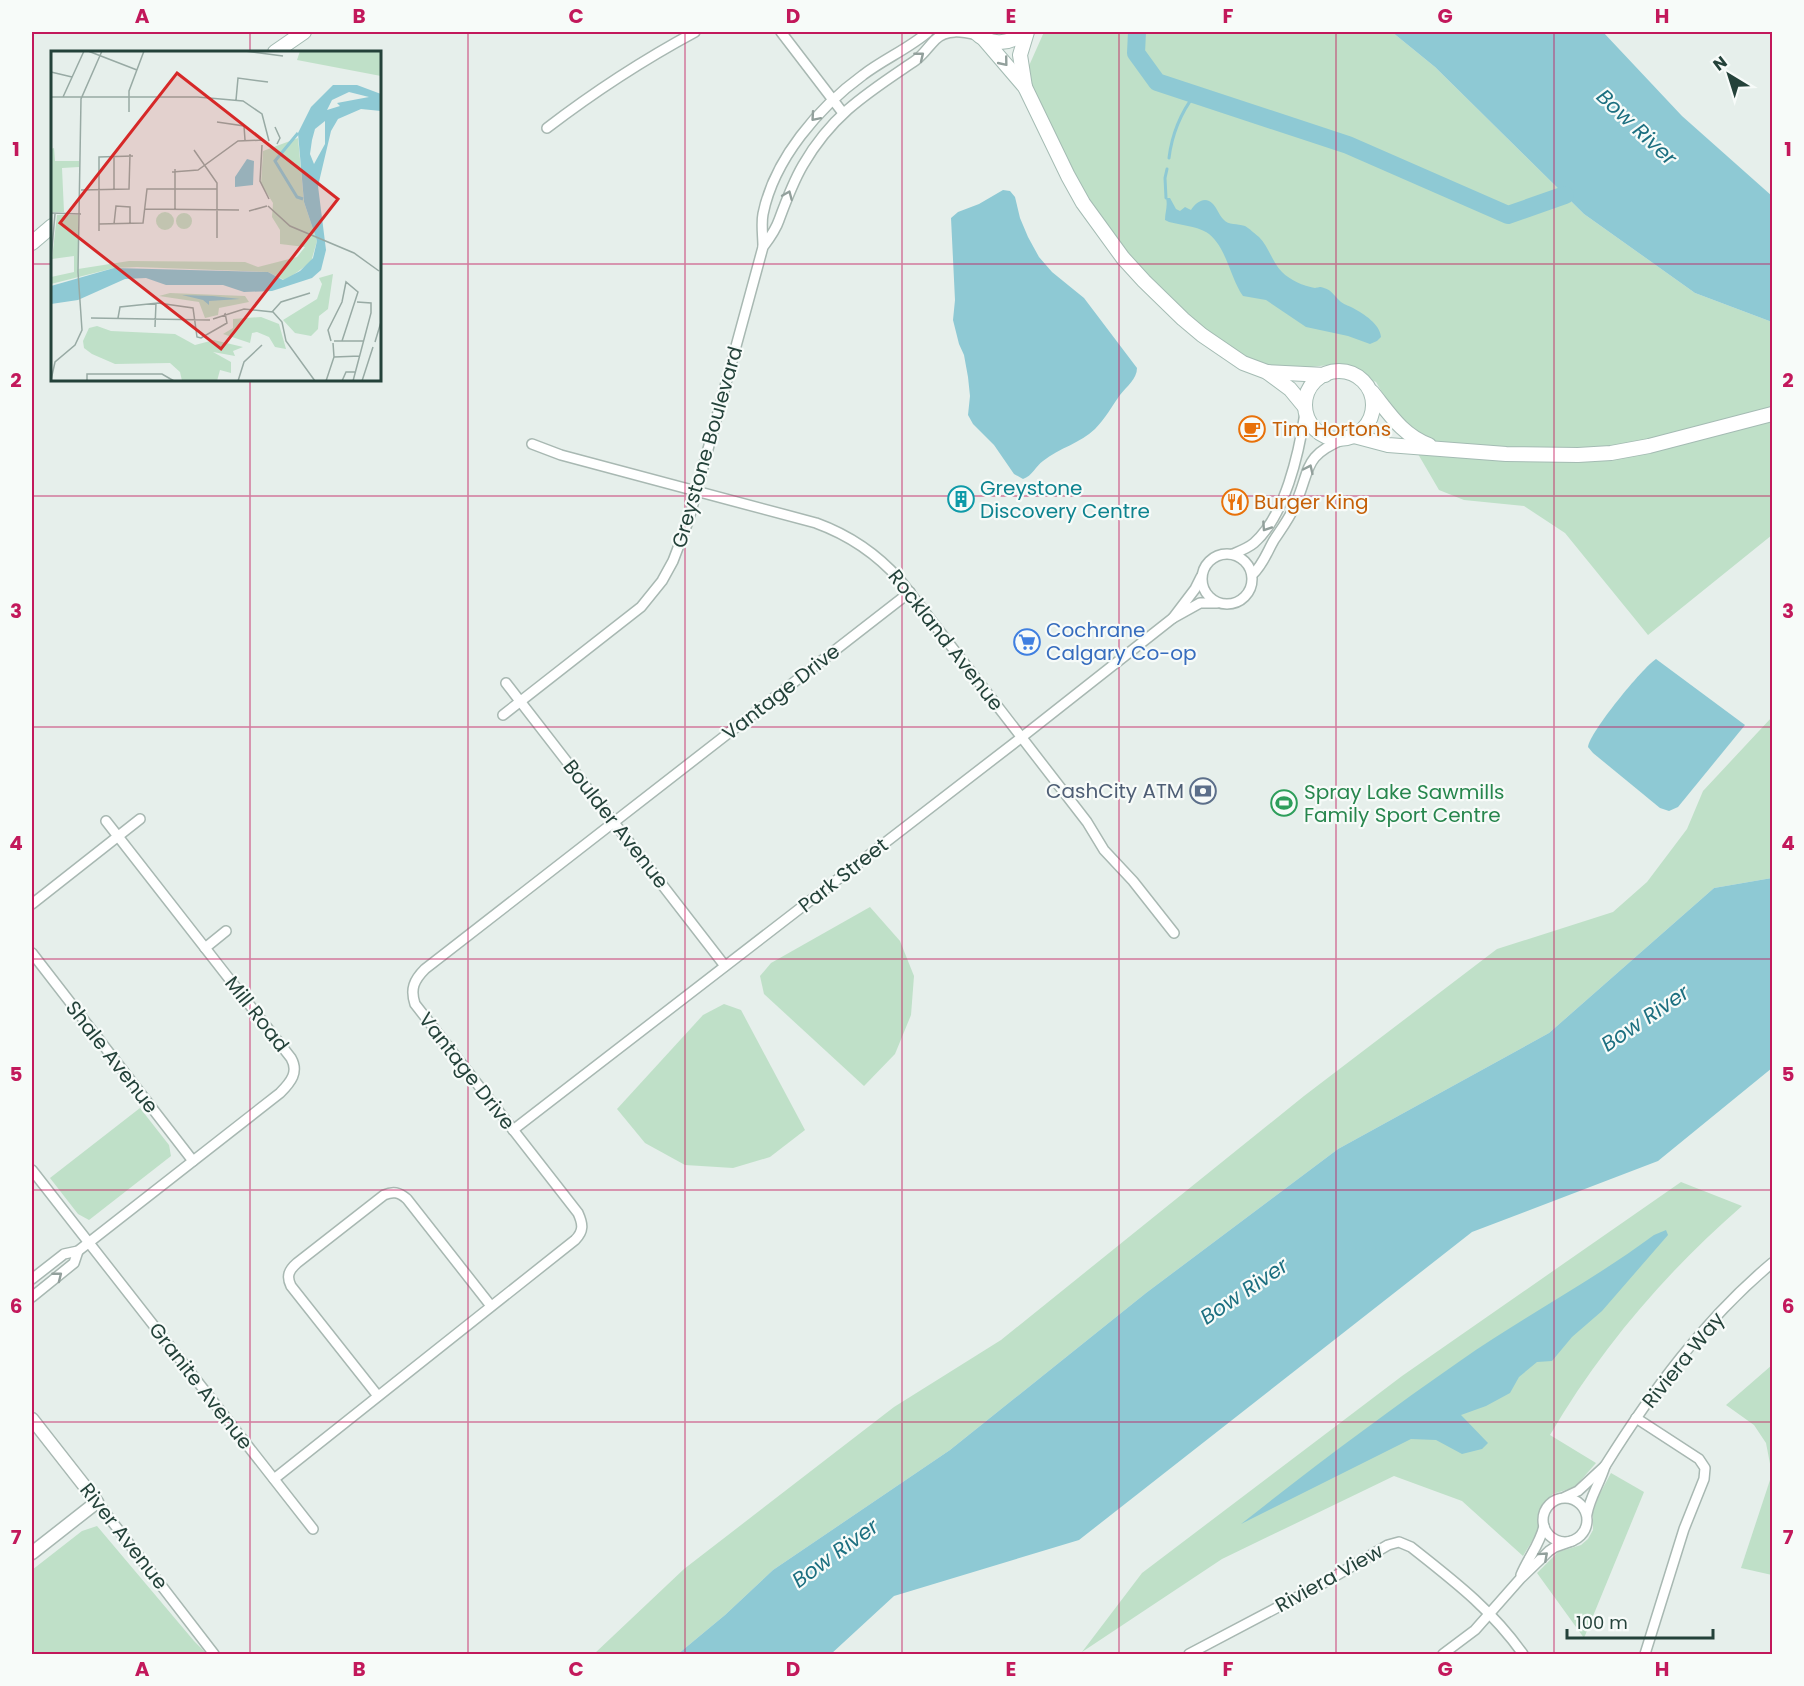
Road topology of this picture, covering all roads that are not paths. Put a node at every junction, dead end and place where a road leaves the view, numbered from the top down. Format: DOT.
graph roads {
  1 [pos="304,32"];
  2 [pos="695,32"];
  3 [pos="781,32"];
  4 [pos="928,32"];
  5 [pos="1026,32"];
  6 [pos="979,35"];
  7 [pos="276,51"];
  8 [pos="1025,87"];
  9 [pos="833,99"];
  10 [pos="843,113"];
  11 [pos="547,128"];
  12 [pos="51,227"];
  13 [pos="32,243"];
  14 [pos="763,248"];
  15 [pos="1267,372"];
  16 [pos="1325,375"];
  17 [pos="1369,388"];
  18 [pos="1305,410"];
  19 [pos="1773,414"];
  20 [pos="1349,438"];
  21 [pos="532,444"];
  22 [pos="1439,448"];
  23 [pos="696,490"];
  24 [pos="1233,554"];
  25 [pos="1252,575"];
  26 [pos="1201,577"];
  27 [pos="910,592"];
  28 [pos="1217,603"];
  29 [pos="1173,618"];
  30 [pos="506,683"];
  31 [pos="520,702"];
  32 [pos="503,715"];
  33 [pos="1022,737"];
  34 [pos="140,819"];
  35 [pos="106,820"];
  36 [pos="614,822"];
  37 [pos="118,836"];
  38 [pos="32,904"];
  39 [pos="226,931"];
  40 [pos="1174,933"];
  41 [pos="205,948"];
  42 [pos="32,953"];
  43 [pos="725,966"];
  44 [pos="513,1130"];
  45 [pos="193,1161"];
  46 [pos="32,1170"];
  47 [pos="88,1243"];
  48 [pos="78,1251"];
  49 [pos="1773,1263"];
  50 [pos="32,1279"];
  51 [pos="32,1297"];
  52 [pos="491,1306"];
  53 [pos="378,1396"];
  54 [pos="1636,1418"];
  55 [pos="32,1419"];
  56 [pos="1605,1466"];
  57 [pos="274,1479"];
  58 [pos="1560,1498"];
  59 [pos="97,1502"];
  60 [pos="1587,1514"];
  61 [pos="1544,1526"];
  62 [pos="313,1529"];
  63 [pos="1572,1541"];
  64 [pos="32,1553"];
  65 [pos="1520,1579"];
  66 [pos="1490,1613"];
  67 [pos="214,1654"];
  68 [pos="1190,1654"];
  69 [pos="1443,1654"];
  70 [pos="1523,1654"];
  71 [pos="1645,1654"];
  1 -- 7 [label="main road"];
  2 -- 11 [label="street"];
  3 -- 9 [label="street"];
  4 -- 9 [label="street, Greystone Boulevard"];
  5 -- 6 [label="main road"];
  5 -- 8 [label="main road"];
  6 -- 8 [label="main road, one-way"];
  10 -- 6 [label="street, Greystone Boulevard, one-way"];
  8 -- 15 [label="main road"];
  9 -- 10 [label="street"];
  9 -- 14 [label="street, Greystone Boulevard, one-way"];
  14 -- 10 [label="street, Greystone Boulevard, one-way"];
  12 -- 13 [label="main road"];
  14 -- 23 [label="street, Greystone Boulevard"];
  15 -- 16 [label="main road"];
  15 -- 18 [label="main road"];
  16 -- 17 [label="main road"];
  16 -- 18 [label="main road"];
  17 -- 20 [label="main road"];
  17 -- 22 [label="main road"];
  18 -- 20 [label="main road"];
  18 -- 24 [label="street, one-way"];
  19 -- 22 [label="main road"];
  20 -- 22 [label="main road"];
  25 -- 20 [label="street, one-way"];
  21 -- 23 [label="street, Rockland Avenue"];
  23 -- 27 [label="street, Rockland Avenue"];
  23 -- 31 [label="street, Greystone Boulevard"];
  24 -- 25 [label="street"];
  24 -- 26 [label="street"];
  25 -- 28 [label="street"];
  26 -- 28 [label="street"];
  26 -- 29 [label="street, Park Street"];
  27 -- 33 [label="street, Rockland Avenue"];
  27 -- 36 [label="street, Vantage Drive"];
  28 -- 29 [label="street, Park Street"];
  29 -- 33 [label="street, Park Street"];
  30 -- 31 [label="street, Boulder Avenue"];
  31 -- 32 [label="street, Greystone Boulevard"];
  31 -- 36 [label="street, Boulder Avenue"];
  33 -- 40 [label="street, Rockland Avenue"];
  33 -- 43 [label="street, Park Street"];
  34 -- 37 [label="street"];
  35 -- 37 [label="street, Mill Road"];
  36 -- 43 [label="street, Boulder Avenue"];
  36 -- 44 [label="street, Vantage Drive"];
  37 -- 38 [label="street"];
  37 -- 41 [label="street, Mill Road"];
  39 -- 41 [label="street"];
  41 -- 45 [label="street, Mill Road"];
  42 -- 45 [label="street, Shale Avenue"];
  43 -- 44 [label="street, Park Street"];
  44 -- 52 [label="street, Vantage Drive"];
  45 -- 47 [label="street, Mill Road"];
  46 -- 47 [label="street, Granite Avenue"];
  47 -- 48 [label="street, Mill Road"];
  47 -- 57 [label="street, Granite Avenue"];
  48 -- 50 [label="street, Mill Road"];
  51 -- 48 [label="street, Mill Road, one-way"];
  49 -- 54 [label="street, Riviera Way"];
  52 -- 53 [label="street, Vantage Drive"];
  52 -- 53 [label="street"];
  53 -- 57 [label="street, Vantage Drive"];
  54 -- 56 [label="street, Riviera Way"];
  54 -- 71 [label="street"];
  55 -- 59 [label="street, River Avenue"];
  56 -- 58 [label="street, Riviera Way"];
  56 -- 60 [label="street, Riviera Way"];
  57 -- 62 [label="street, Granite Avenue"];
  58 -- 60 [label="street"];
  58 -- 61 [label="street, Riviera Way"];
  59 -- 64 [label="street"];
  59 -- 67 [label="street, River Avenue"];
  60 -- 63 [label="street, Riviera Way"];
  61 -- 63 [label="street"];
  61 -- 65 [label="street, Riviera Way"];
  65 -- 63 [label="street, Riviera Way, one-way"];
  65 -- 66 [label="street, Riviera Way"];
  66 -- 68 [label="street, Riviera View"];
  66 -- 69 [label="street, Riviera Way"];
  66 -- 70 [label="street"];
}
